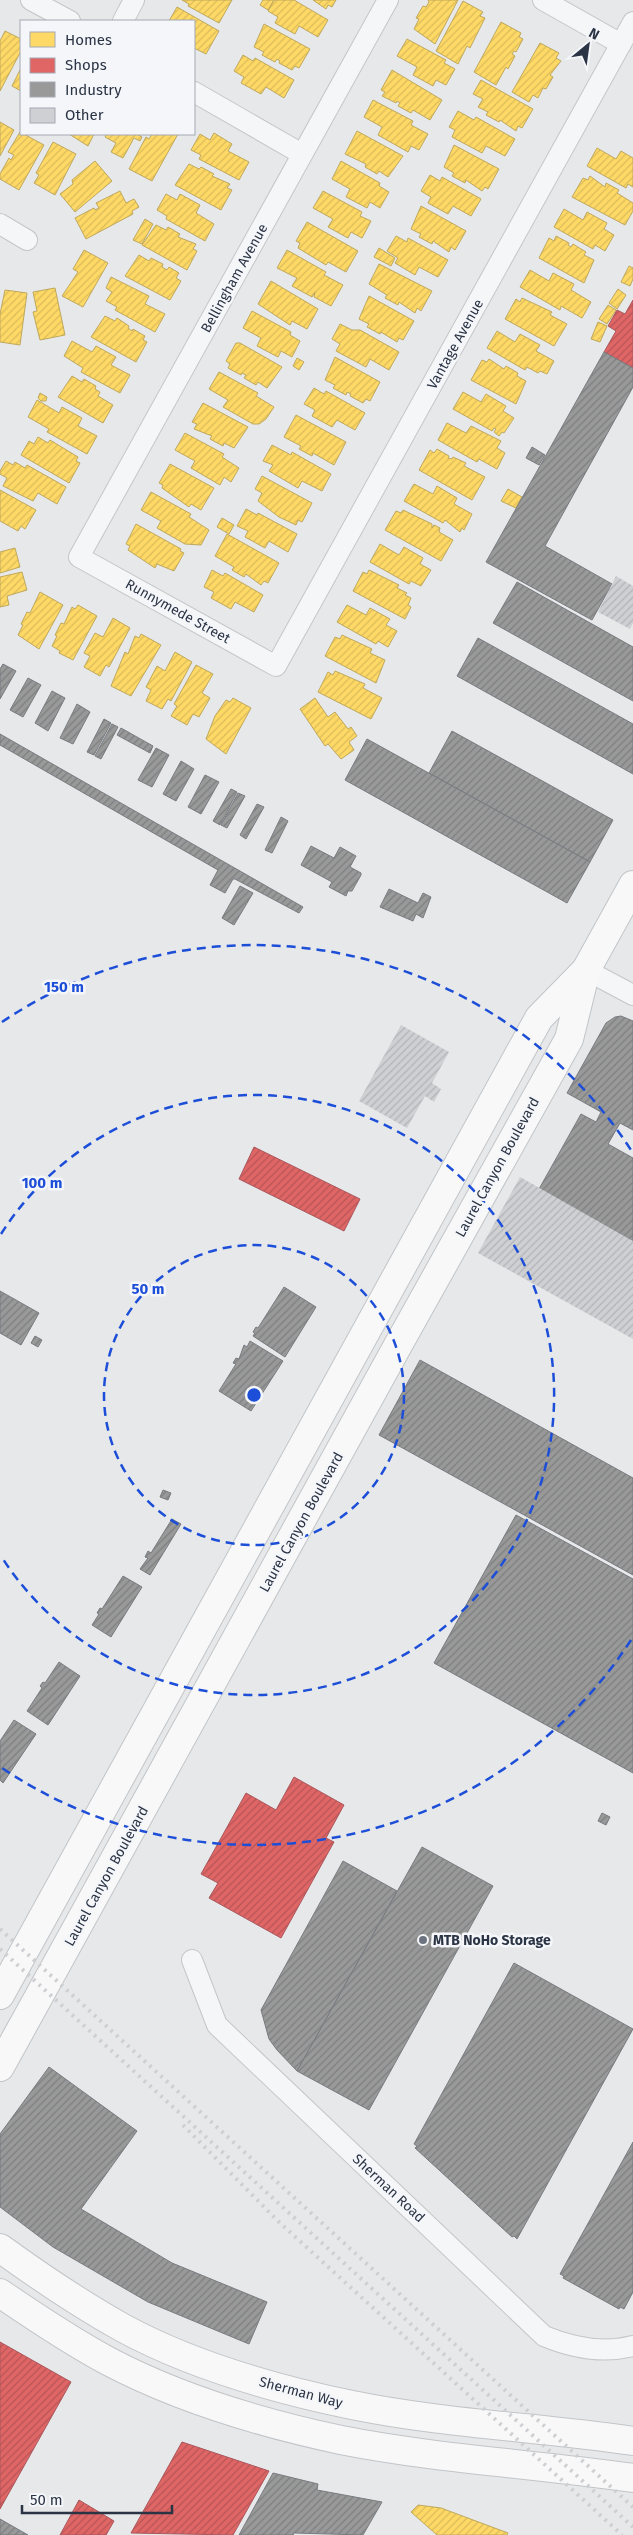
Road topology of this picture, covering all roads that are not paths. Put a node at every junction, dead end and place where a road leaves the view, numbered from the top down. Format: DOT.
graph roads {
  1 [pos="31,0"];
  2 [pos="134,0"];
  3 [pos="388,0"];
  4 [pos="543,0"];
  5 [pos="68,20"];
  6 [pos="123,20"];
  7 [pos="633,22"];
  8 [pos="621,44"];
  9 [pos="195,93"];
  10 [pos="302,154"];
  11 [pos="0,224"];
  12 [pos="27,240"];
  13 [pos="79,557"];
  14 [pos="276,666"];
  15 [pos="633,885"];
  16 [pos="586,970"];
  17 [pos="633,995"];
  18 [pos="315,1422"];
  19 [pos="347,1438"];
  20 [pos="192,1960"];
  21 [pos="0,1995"];
  22 [pos="0,2067"];
  23 [pos="0,2248"];
  24 [pos="0,2292"];
  25 [pos="633,2346"];
  26 [pos="633,2441"];
  27 [pos="633,2478"];
  1 -- 5 [label="street"];
  2 -- 6 [label="street"];
  3 -- 10 [label="street, Bellingham Avenue"];
  4 -- 8 [label="street"];
  7 -- 8 [label="street, Vantage Avenue"];
  8 -- 14 [label="street, Vantage Avenue"];
  9 -- 10 [label="street"];
  10 -- 13 [label="street, Bellingham Avenue"];
  11 -- 12 [label="street"];
  13 -- 14 [label="street, Runnymede Street"];
  15 -- 16 [label="main road, Laurel Canyon Boulevard"];
  16 -- 17 [label="street"];
  16 -- 18 [label="main road, Laurel Canyon Boulevard"];
  16 -- 19 [label="main road, Laurel Canyon Boulevard"];
  18 -- 19 [label="main road"];
  18 -- 21 [label="main road, Laurel Canyon Boulevard"];
  19 -- 22 [label="main road, Laurel Canyon Boulevard"];
  20 -- 25 [label="street, Sherman Road"];
  23 -- 26 [label="main road, Sherman Way"];
  24 -- 27 [label="main road"];
}
